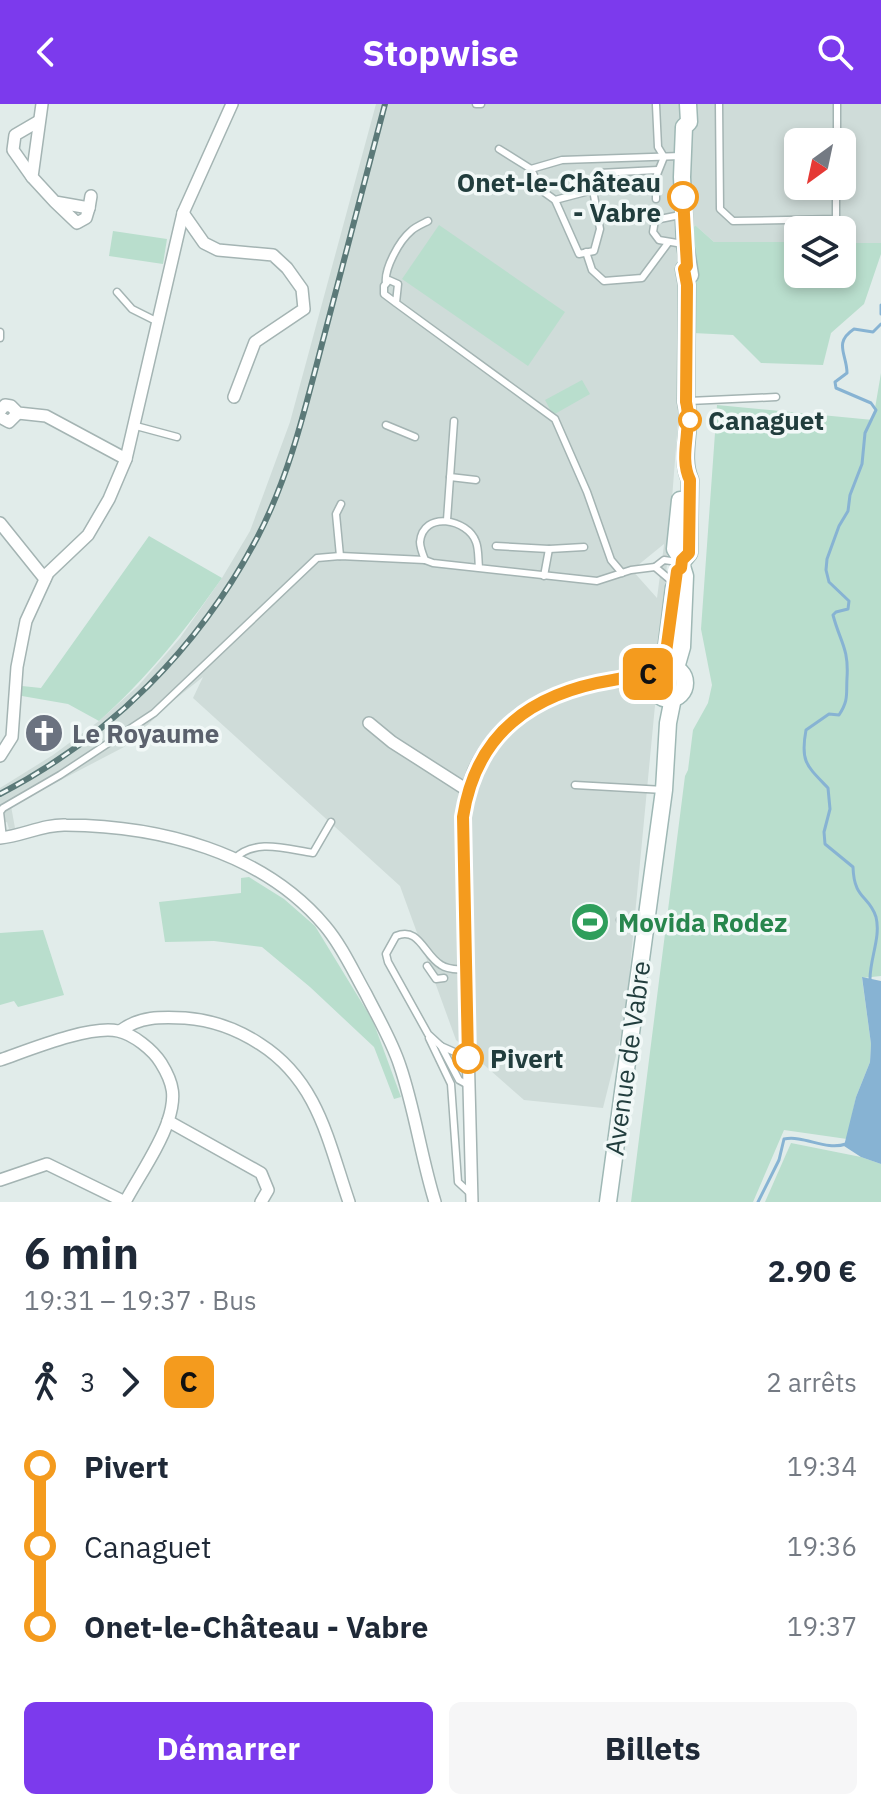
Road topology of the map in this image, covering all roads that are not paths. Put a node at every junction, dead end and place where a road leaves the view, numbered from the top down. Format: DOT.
graph roads {
  1 [pos="42,104"];
  2 [pos="232,104"];
  3 [pos="678,104"];
  4 [pos="688,104"];
  5 [pos="719,104"];
  6 [pos="837,104"];
  7 [pos="656,105"];
  8 [pos="39,121"];
  9 [pos="684,127"];
  10 [pos="837,128"];
  11 [pos="499,149"];
  12 [pos="683,156"];
  13 [pos="664,157"];
  14 [pos="531,169"];
  15 [pos="658,170"];
  16 [pos="32,177"];
  17 [pos="593,190"];
  18 [pos="656,199"];
  19 [pos="555,200"];
  20 [pos="836,200"];
  21 [pos="55,202"];
  22 [pos="183,213"];
  23 [pos="684,215"];
  24 [pos="428,221"];
  25 [pos="676,244"];
  26 [pos="586,252"];
  27 [pos="386,283"];
  28 [pos="117,292"];
  29 [pos="396,303"];
  30 [pos="158,322"];
  31 [pos="234,397"];
  32 [pos="776,397"];
  33 [pos="686,402"];
  34 [pos="0,414"];
  35 [pos="454,421"];
  36 [pos="386,425"];
  37 [pos="136,426"];
  38 [pos="177,437"];
  39 [pos="415,437"];
  40 [pos="126,459"];
  41 [pos="450,477"];
  42 [pos="476,480"];
  43 [pos="341,504"];
  44 [pos="447,520"];
  45 [pos="0,523"];
  46 [pos="496,546"];
  47 [pos="584,547"];
  48 [pos="549,549"];
  49 [pos="340,556"];
  50 [pos="425,560"];
  51 [pos="681,564"];
  52 [pos="479,567"];
  53 [pos="655,567"];
  54 [pos="622,573"];
  55 [pos="544,576"];
  56 [pos="45,579"];
  57 [pos="675,584"];
  58 [pos="664,682"];
  59 [pos="369,723"];
  60 [pos="0,756"];
  61 [pos="575,785"];
  62 [pos="467,790"];
  63 [pos="664,790"];
  64 [pos="331,822"];
  65 [pos="2,838"];
  66 [pos="234,859"];
  67 [pos="620,920"];
  68 [pos="646,924"];
  69 [pos="427,966"];
  70 [pos="466,970"];
  71 [pos="444,978"];
  72 [pos="120,1031"];
  73 [pos="428,1034"];
  74 [pos="441,1046"];
  75 [pos="468,1058"];
  76 [pos="0,1060"];
  77 [pos="469,1085"];
  78 [pos="168,1121"];
  79 [pos="0,1180"];
  80 [pos="268,1190"];
  81 [pos="472,1198"];
  82 [pos="125,1202"];
  83 [pos="261,1202"];
  84 [pos="278,1202"];
  85 [pos="349,1202"];
  86 [pos="435,1202"];
  87 [pos="608,1202"];
  1 -- 8 [label="street"];
  2 -- 22 [label="street"];
  3 -- 9 [label="main road"];
  4 -- 9 [label="main road"];
  5 -- 20 [label="lane"];
  6 -- 10 [label="lane"];
  7 -- 13 [label="lane"];
  8 -- 16 [label="street"];
  8 -- 16 [label="street"];
  9 -- 12 [label="main road"];
  11 -- 14 [label="lane"];
  12 -- 13 [label="lane"];
  12 -- 23 [label="main road"];
  13 -- 14 [label="lane"];
  13 -- 15 [label="lane"];
  14 -- 19 [label="lane"];
  15 -- 17 [label="lane"];
  15 -- 18 [label="lane"];
  16 -- 21 [label="street"];
  17 -- 19 [label="lane"];
  17 -- 26 [label="lane"];
  19 -- 26 [label="lane"];
  21 -- 21 [label="street"];
  22 -- 30 [label="street"];
  22 -- 31 [label="street"];
  23 -- 25 [label="main road"];
  23 -- 25 [label="lane"];
  24 -- 27 [label="lane"];
  25 -- 26 [label="lane"];
  25 -- 33 [label="main road"];
  27 -- 29 [label="lane"];
  27 -- 29 [label="lane"];
  28 -- 30 [label="lane"];
  29 -- 54 [label="lane"];
  30 -- 37 [label="street"];
  32 -- 33 [label="lane"];
  33 -- 51 [label="main road"];
  34 -- 40 [label="street"];
  35 -- 41 [label="lane"];
  36 -- 39 [label="lane"];
  37 -- 38 [label="lane"];
  37 -- 40 [label="street"];
  40 -- 56 [label="street"];
  41 -- 42 [label="lane"];
  41 -- 44 [label="lane"];
  43 -- 49 [label="lane"];
  44 -- 50 [label="lane"];
  44 -- 52 [label="lane"];
  45 -- 56 [label="street"];
  46 -- 48 [label="lane"];
  47 -- 48 [label="lane"];
  48 -- 55 [label="lane"];
  49 -- 50 [label="lane"];
  49 -- 65 [label="lane"];
  50 -- 52 [label="lane"];
  51 -- 53 [label="lane"];
  51 -- 57 [label="main road"];
  51 -- 58 [label="main road"];
  52 -- 55 [label="lane"];
  53 -- 54 [label="lane"];
  53 -- 57 [label="lane"];
  54 -- 55 [label="lane"];
  56 -- 60 [label="street"];
  57 -- 58 [label="main road"];
  58 -- 62 [label="street"];
  58 -- 63 [label="main road, Avenue de Vabre"];
  59 -- 62 [label="street"];
  61 -- 63 [label="lane"];
  62 -- 70 [label="street"];
  63 -- 68 [label="main road, Avenue de Vabre"];
  64 -- 66 [label="lane"];
  65 -- 66 [label="street"];
  66 -- 86 [label="street"];
  67 -- 68 [label="lane"];
  68 -- 87 [label="main road, Avenue de Vabre"];
  69 -- 71 [label="lane"];
  70 -- 73 [label="lane"];
  70 -- 75 [label="street"];
  72 -- 76 [label="street"];
  72 -- 78 [label="street"];
  72 -- 85 [label="street"];
  73 -- 74 [label="lane"];
  73 -- 81 [label="lane"];
  74 -- 75 [label="lane"];
  74 -- 77 [label="lane"];
  75 -- 77 [label="street"];
  77 -- 81 [label="street"];
  78 -- 80 [label="street"];
  78 -- 82 [label="street"];
  79 -- 82 [label="street"];
  80 -- 83 [label="street"];
  80 -- 84 [label="street"];
}
